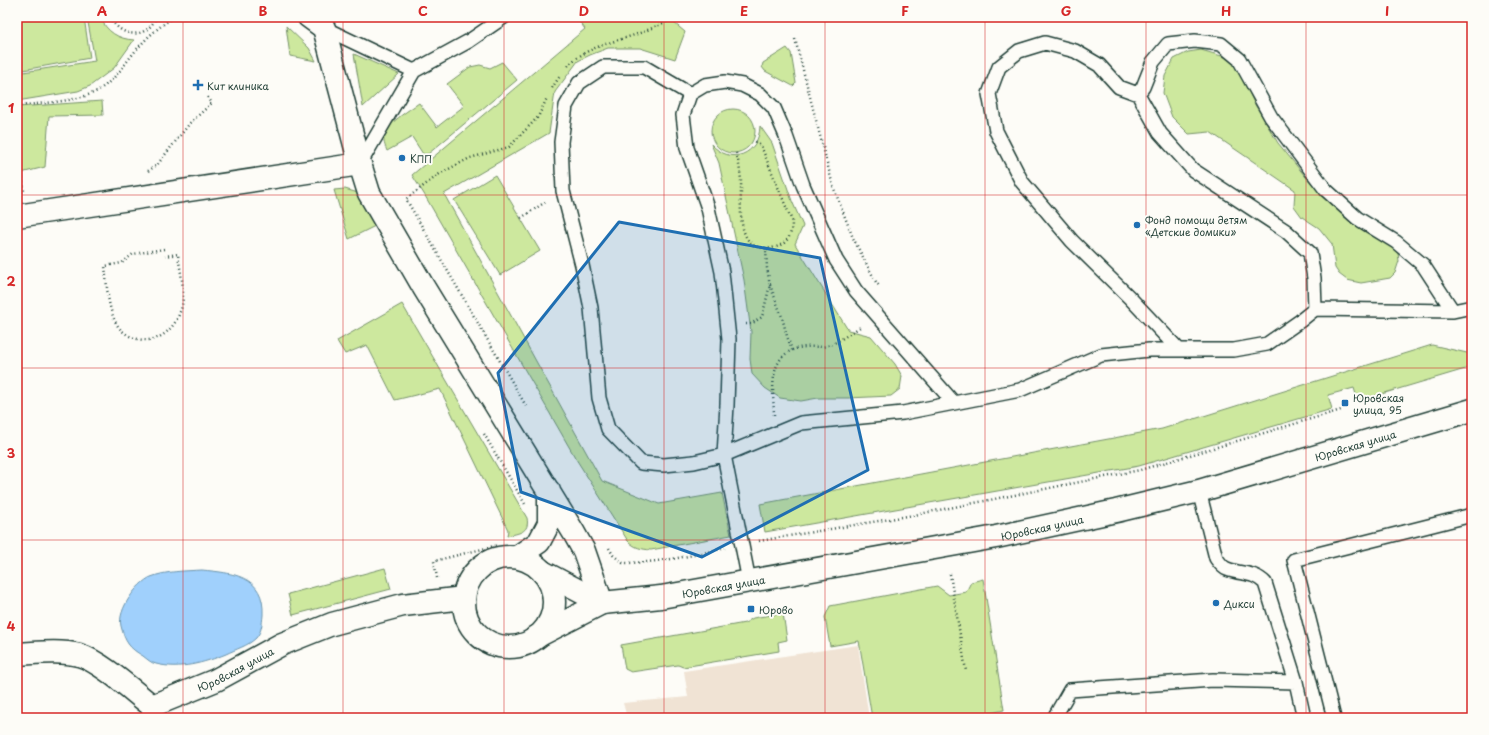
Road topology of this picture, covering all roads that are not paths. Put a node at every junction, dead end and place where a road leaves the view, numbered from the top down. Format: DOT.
graph roads {
  1 [pos="504,17"];
  2 [pos="316,22"];
  3 [pos="414,71"];
  4 [pos="690,94"];
  5 [pos="1138,94"];
  6 [pos="360,164"];
  7 [pos="17,216"];
  8 [pos="1472,307"];
  9 [pos="1315,309"];
  10 [pos="1452,311"];
  11 [pos="1180,350"];
  12 [pos="954,403"];
  13 [pos="1472,410"];
  14 [pos="724,455"];
  15 [pos="549,490"];
  16 [pos="1199,491"];
  17 [pos="1472,515"];
  18 [pos="509,551"];
  19 [pos="543,572"];
  20 [pos="749,581"];
  21 [pos="464,598"];
  22 [pos="602,603"];
  23 [pos="536,637"];
  24 [pos="17,654"];
  25 [pos="1296,682"];
  26 [pos="155,712"];
  27 [pos="1054,718"];
  28 [pos="1304,718"];
  29 [pos="1334,718"];
  1 -- 3 [label="lane"];
  2 -- 3 [label="lane"];
  2 -- 6 [label="street"];
  3 -- 6 [label="lane"];
  4 -- 12 [label="lane"];
  4 -- 14 [label="lane"];
  4 -- 14 [label="lane"];
  5 -- 9 [label="lane"];
  5 -- 10 [label="lane"];
  5 -- 11 [label="lane"];
  6 -- 7 [label="street"];
  6 -- 15 [label="street"];
  8 -- 10 [label="lane"];
  9 -- 10 [label="lane"];
  9 -- 11 [label="lane"];
  11 -- 12 [label="lane"];
  12 -- 14 [label="lane"];
  13 -- 16 [label="street, Юровская улица"];
  14 -- 20 [label="lane"];
  15 -- 18 [label="street"];
  15 -- 22 [label="street"];
  16 -- 20 [label="street, Юровская улица"];
  16 -- 25 [label="lane"];
  17 -- 29 [label="lane"];
  18 -- 19 [label="street"];
  18 -- 21 [label="street"];
  19 -- 22 [label="street"];
  19 -- 23 [label="street"];
  20 -- 22 [label="street, Юровская улица"];
  21 -- 23 [label="street"];
  21 -- 26 [label="street, Юровская улица"];
  22 -- 23 [label="street, Юровская улица"];
  24 -- 26 [label="street, Юровская улица"];
  25 -- 27 [label="lane"];
  25 -- 28 [label="lane"];
}
